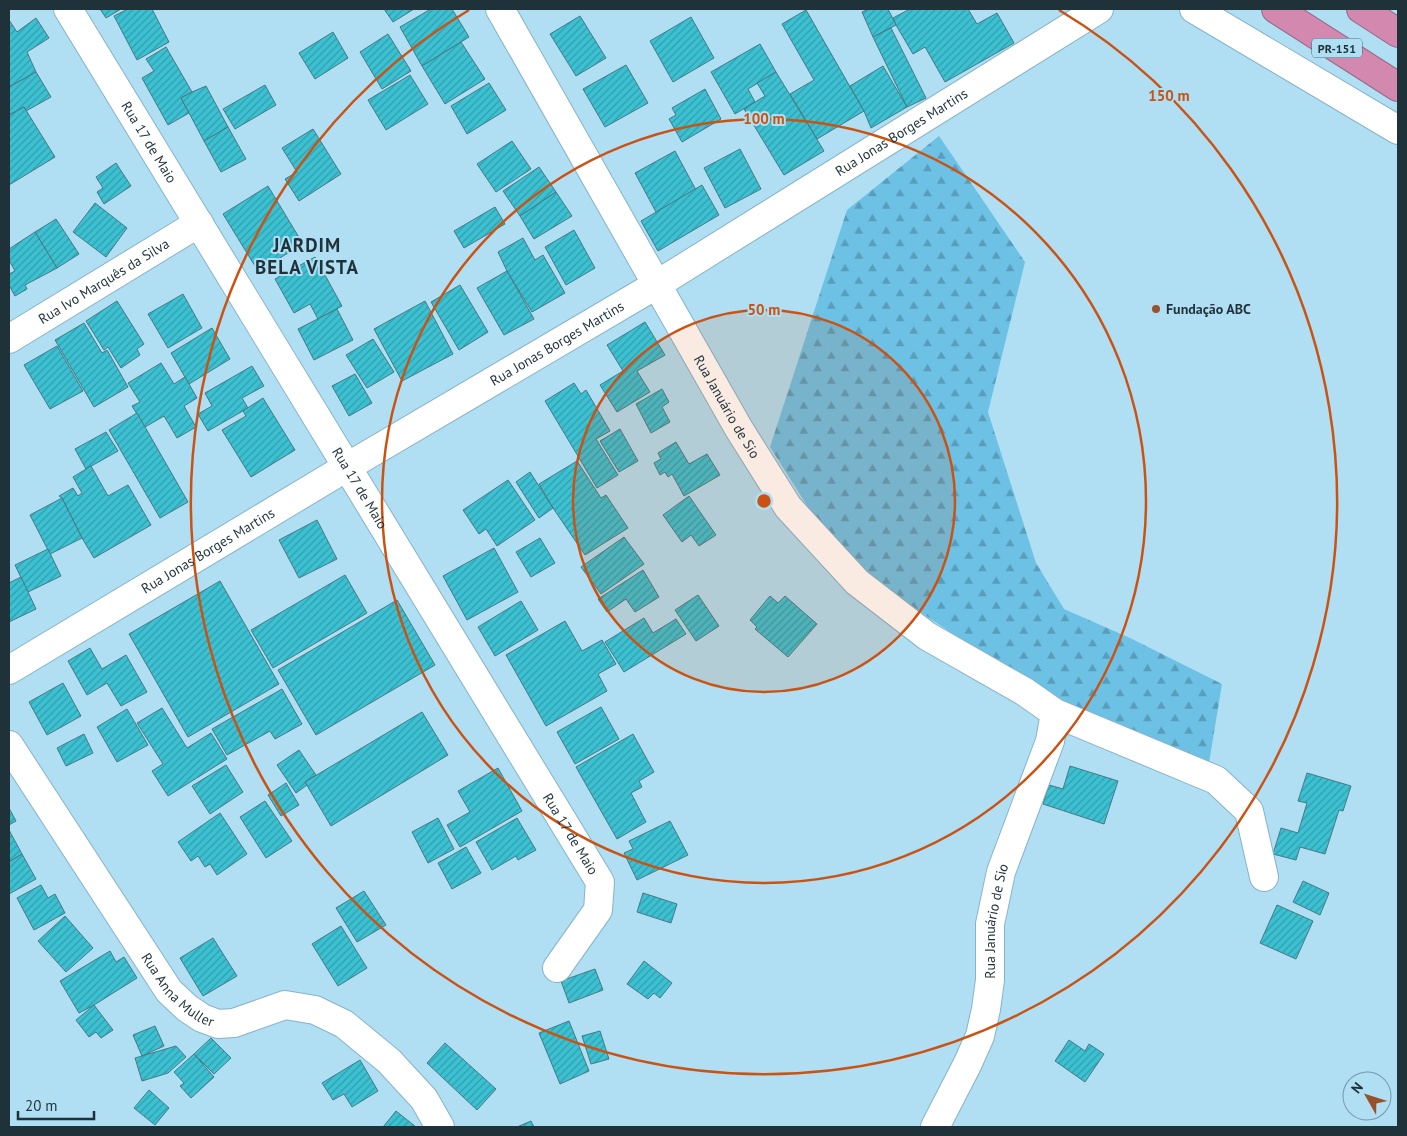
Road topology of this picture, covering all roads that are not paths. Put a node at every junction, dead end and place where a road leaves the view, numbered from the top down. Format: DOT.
graph roads {
  1 [pos="68,9"];
  2 [pos="1099,9"];
  3 [pos="1194,9"];
  4 [pos="1276,9"];
  5 [pos="1360,9"];
  6 [pos="508,11"];
  7 [pos="1398,33"];
  8 [pos="1398,87"];
  9 [pos="1398,130"];
  10 [pos="199,223"];
  11 [pos="656,285"];
  12 [pos="9,339"];
  13 [pos="347,467"];
  14 [pos="9,670"];
  15 [pos="1055,714"];
  16 [pos="9,745"];
  17 [pos="1264,877"];
  18 [pos="557,968"];
  19 [pos="440,1127"];
  20 [pos="935,1127"];
  1 -- 10 [label="street, Rua 17 de Maio"];
  2 -- 11 [label="street, Rua Jonas Borges Martins"];
  3 -- 9 [label="street"];
  4 -- 8 [label="highway, PR-151"];
  5 -- 7 [label="highway"];
  6 -- 11 [label="street, Rua Januário de Sio"];
  10 -- 12 [label="street, Rua Ivo Marquês da Silva"];
  10 -- 13 [label="street, Rua 17 de Maio"];
  11 -- 13 [label="street, Rua Jonas Borges Martins"];
  11 -- 15 [label="street, Rua Januário de Sio"];
  13 -- 14 [label="street, Rua Jonas Borges Martins"];
  13 -- 18 [label="street, Rua 17 de Maio"];
  15 -- 17 [label="street, Rua Januário de Sio"];
  15 -- 20 [label="street, Rua Januário de Sio"];
  16 -- 19 [label="street, Rua Anna Muller"];
}
